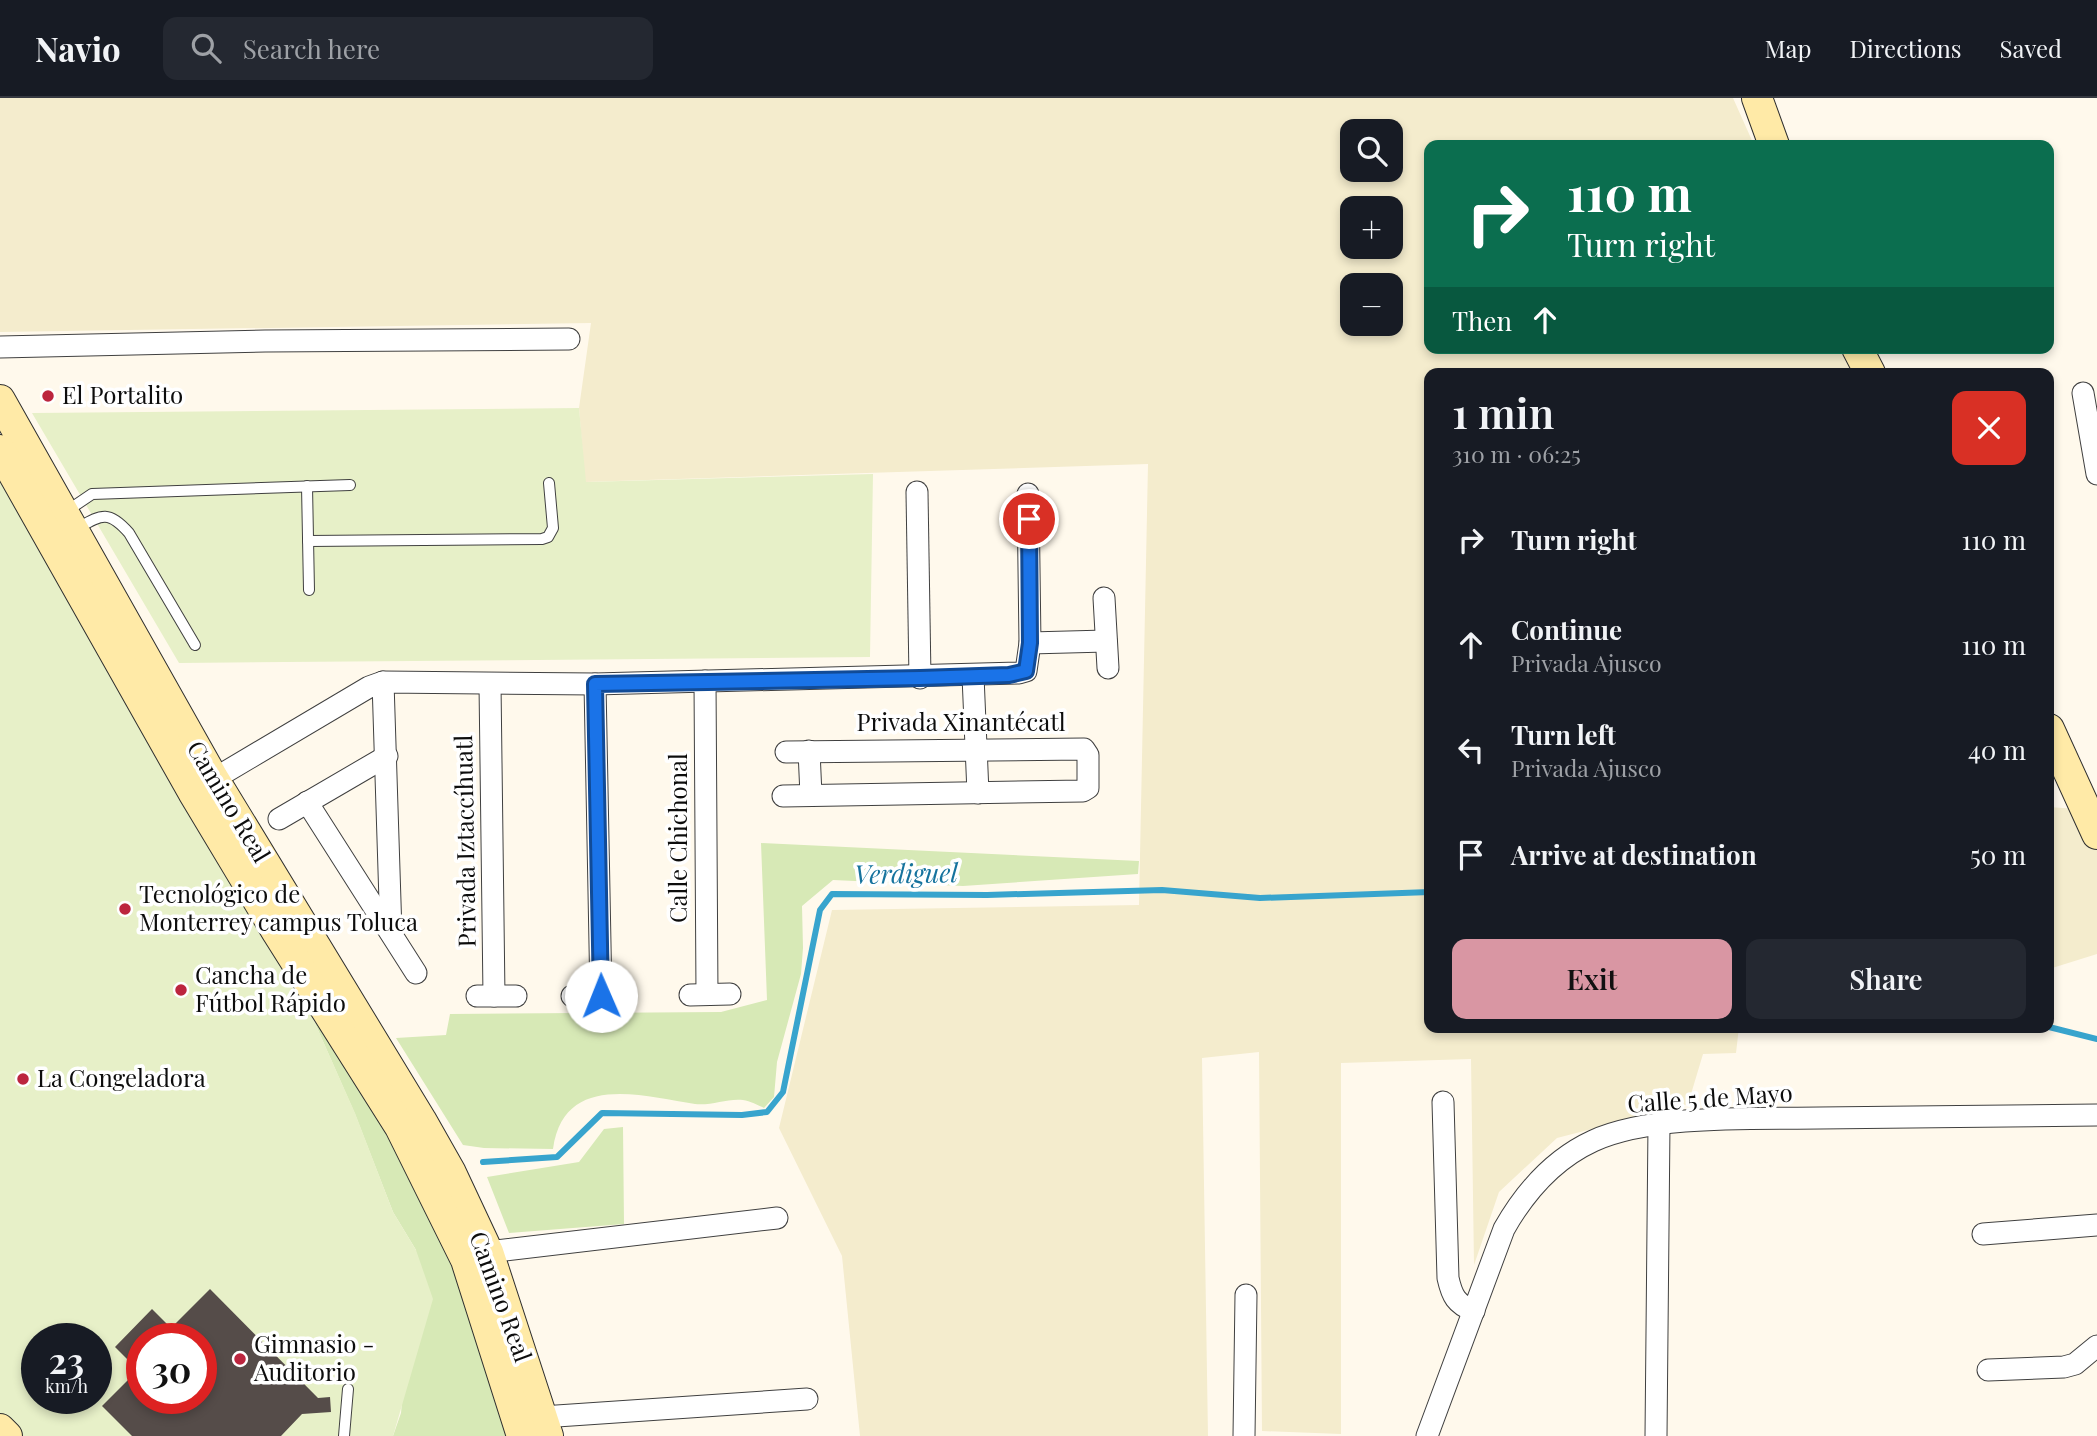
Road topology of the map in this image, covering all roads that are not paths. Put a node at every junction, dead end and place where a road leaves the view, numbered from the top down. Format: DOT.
graph roads {
  1 [pos="1758,98"];
  2 [pos="1772,140"];
  3 [pos="569,339"];
  4 [pos="0,347"];
  5 [pos="2083,393"];
  6 [pos="0,400"];
  7 [pos="0,450"];
  8 [pos="2097,474"];
  9 [pos="549,483"];
  10 [pos="349,485"];
  11 [pos="307,486"];
  12 [pos="917,492"];
  13 [pos="1028,494"];
  14 [pos="59,528"];
  15 [pos="307,541"];
  16 [pos="309,590"];
  17 [pos="1104,597"];
  18 [pos="1106,642"];
  19 [pos="1030,643"];
  20 [pos="195,645"];
  21 [pos="1108,668"];
  22 [pos="972,676"];
  23 [pos="920,678"];
  24 [pos="705,681"];
  25 [pos="383,682"];
  26 [pos="490,684"];
  27 [pos="595,684"];
  28 [pos="2054,740"];
  29 [pos="974,749"];
  30 [pos="809,751"];
  31 [pos="786,752"];
  32 [pos="387,756"];
  33 [pos="203,785"];
  34 [pos="978,793"];
  35 [pos="811,795"];
  36 [pos="783,796"];
  37 [pos="307,802"];
  38 [pos="279,820"];
  39 [pos="2097,834"];
  40 [pos="391,933"];
  41 [pos="416,973"];
  42 [pos="730,994"];
  43 [pos="625,995"];
  44 [pos="516,996"];
  45 [pos="572,996"];
  46 [pos="601,996"];
  47 [pos="1443,1102"];
  48 [pos="2097,1115"];
  49 [pos="1659,1124"];
  50 [pos="777,1217"];
  51 [pos="2097,1226"];
  52 [pos="1983,1234"];
  53 [pos="488,1252"];
  54 [pos="1246,1295"];
  55 [pos="1474,1311"];
  56 [pos="498,1319"];
  57 [pos="2097,1346"];
  58 [pos="1989,1370"];
  59 [pos="348,1389"];
  60 [pos="807,1399"];
  61 [pos="0,1429"];
  62 [pos="537,1430"];
  63 [pos="7,1436"];
  64 [pos="344,1436"];
  65 [pos="1244,1436"];
  66 [pos="1427,1436"];
  67 [pos="1656,1436"];
  1 -- 2 [label="main road"];
  3 -- 4 [label="street"];
  5 -- 8 [label="street"];
  6 -- 14 [label="main road, Camino Real"];
  7 -- 14 [label="main road, Camino Real"];
  9 -- 15 [label="lane"];
  10 -- 11 [label="lane"];
  11 -- 14 [label="lane"];
  11 -- 15 [label="lane"];
  12 -- 23 [label="street"];
  13 -- 19 [label="street"];
  14 -- 20 [label="lane"];
  14 -- 33 [label="main road, Camino Real"];
  15 -- 16 [label="lane"];
  17 -- 18 [label="street"];
  18 -- 19 [label="street"];
  18 -- 21 [label="street"];
  19 -- 22 [label="street"];
  22 -- 23 [label="street"];
  22 -- 29 [label="street"];
  23 -- 24 [label="street"];
  24 -- 27 [label="street"];
  24 -- 42 [label="street, Calle Chichonal"];
  25 -- 26 [label="street"];
  25 -- 32 [label="street"];
  25 -- 33 [label="street"];
  26 -- 27 [label="street"];
  26 -- 44 [label="street, Privada Iztaccíhuatl"];
  27 -- 46 [label="street"];
  28 -- 39 [label="main road"];
  29 -- 30 [label="street, Privada Xinantécatl"];
  29 -- 34 [label="street"];
  29 -- 34 [label="street, Privada Xinantécatl"];
  30 -- 31 [label="street, Privada Xinantécatl"];
  30 -- 35 [label="street"];
  32 -- 37 [label="street"];
  32 -- 40 [label="street"];
  33 -- 53 [label="main road, Camino Real"];
  33 -- 56 [label="main road, Camino Real"];
  34 -- 35 [label="street, Privada Xinantécatl"];
  35 -- 36 [label="street, Privada Xinantécatl"];
  37 -- 38 [label="street"];
  37 -- 40 [label="street"];
  40 -- 41 [label="street"];
  43 -- 46 [label="street"];
  45 -- 46 [label="street"];
  47 -- 55 [label="street"];
  48 -- 49 [label="street, Calle 5 de Mayo"];
  49 -- 55 [label="street, Calle 5 de Mayo"];
  49 -- 67 [label="street"];
  50 -- 53 [label="street"];
  51 -- 52 [label="street"];
  53 -- 56 [label="main road, Camino Real"];
  54 -- 65 [label="street"];
  55 -- 66 [label="street, Calle 5 de Mayo"];
  56 -- 62 [label="main road, Camino Real"];
  57 -- 58 [label="street"];
  59 -- 64 [label="lane"];
  60 -- 62 [label="street"];
  61 -- 63 [label="main road"];
}
